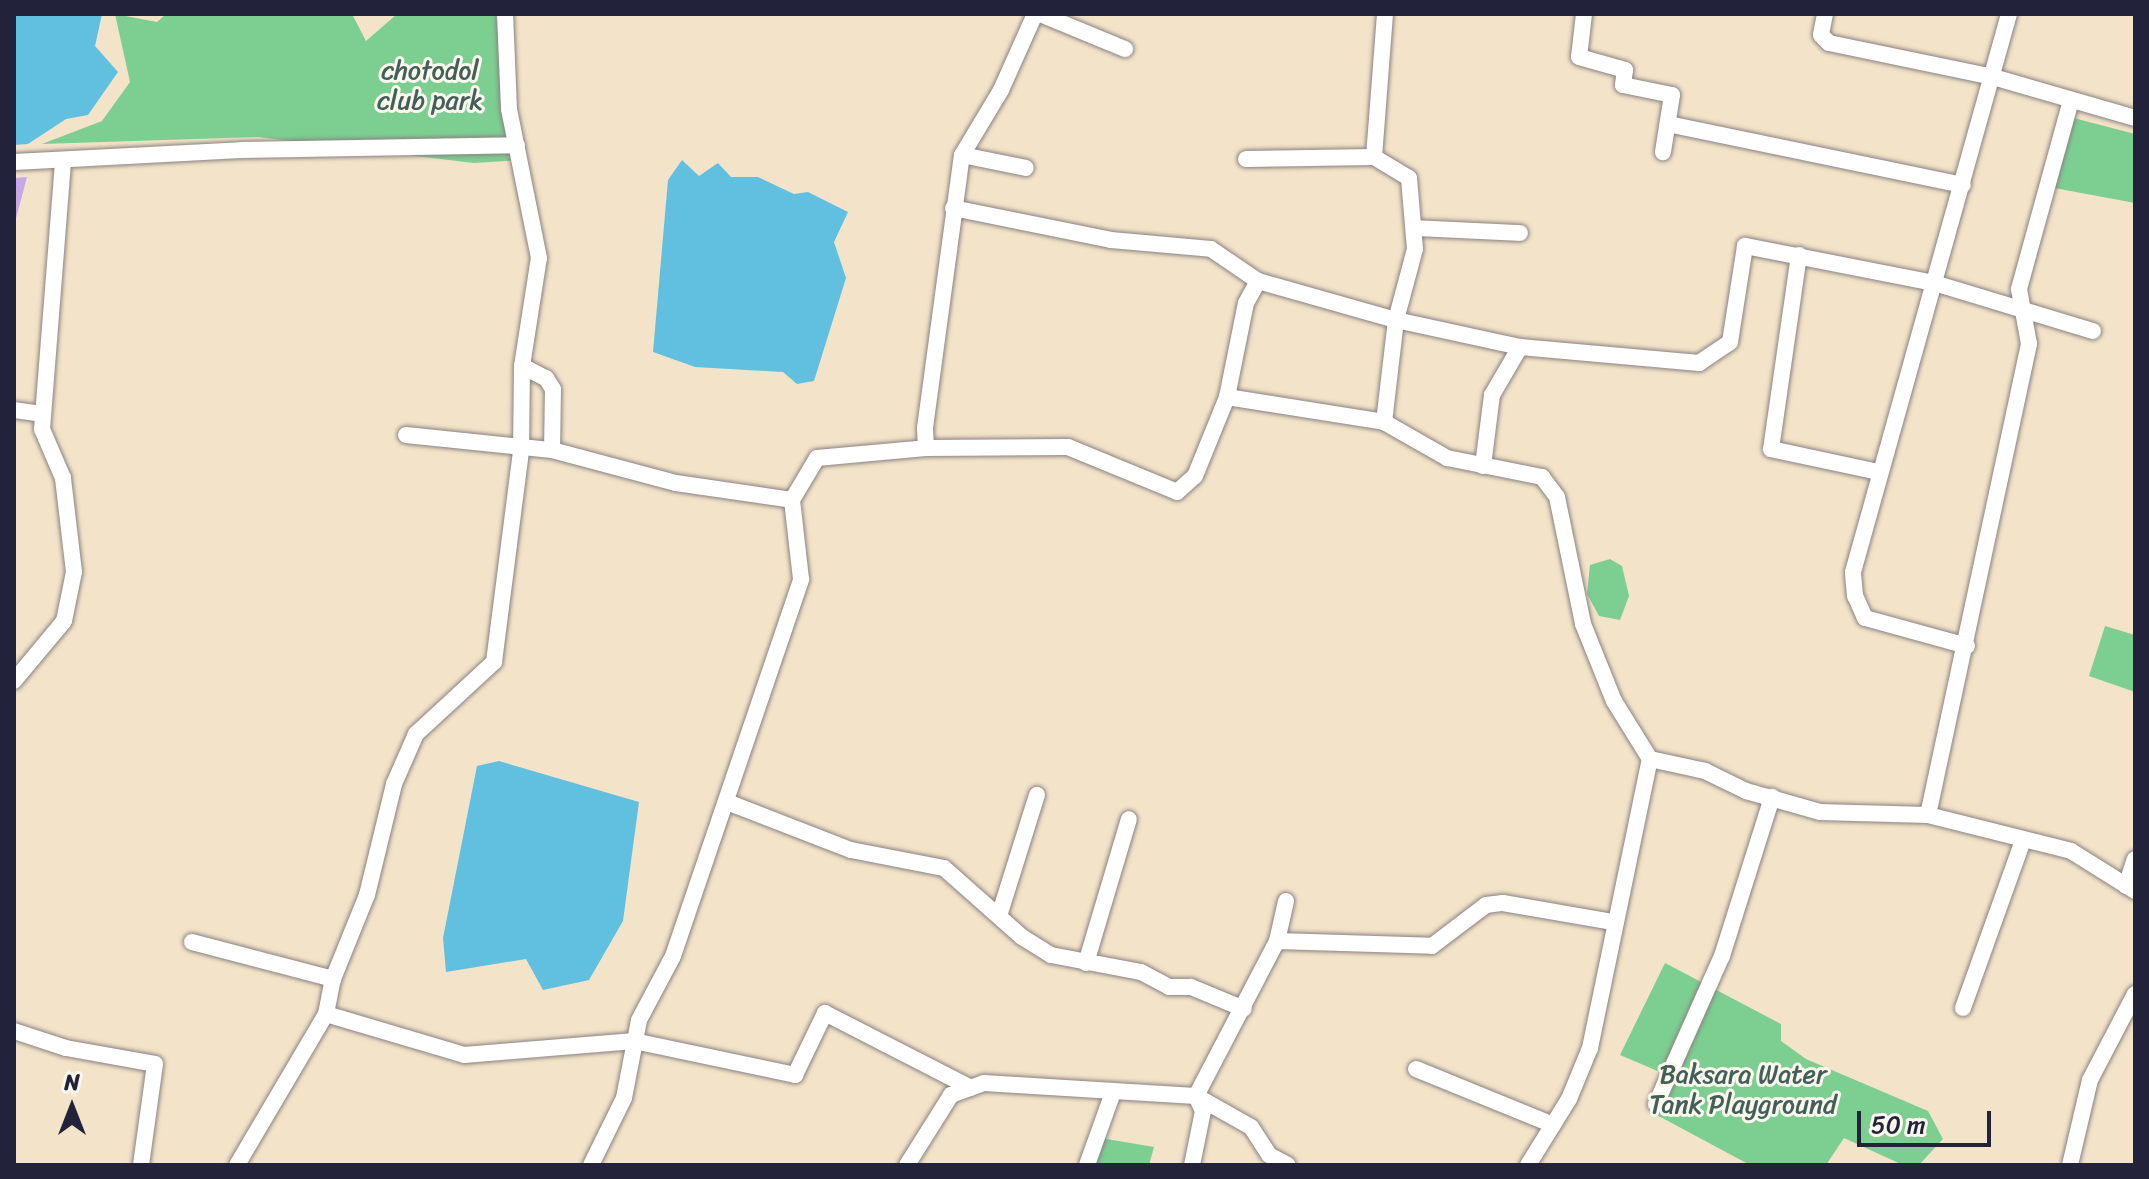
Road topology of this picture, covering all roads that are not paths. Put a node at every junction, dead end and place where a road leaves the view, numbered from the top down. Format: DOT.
graph roads {
  1 [pos="505,14"];
  2 [pos="1037,14"];
  3 [pos="1385,14"];
  4 [pos="1584,14"];
  5 [pos="1825,14"];
  6 [pos="2009,14"];
  7 [pos="1125,49"];
  8 [pos="1993,77"];
  9 [pos="2071,100"];
  10 [pos="2135,118"];
  11 [pos="1668,124"];
  12 [pos="517,145"];
  13 [pos="1663,152"];
  14 [pos="962,155"];
  15 [pos="1374,157"];
  16 [pos="1246,159"];
  17 [pos="63,161"];
  18 [pos="14,162"];
  19 [pos="1026,168"];
  20 [pos="1963,185"];
  21 [pos="953,208"];
  22 [pos="1414,228"];
  23 [pos="1520,233"];
  24 [pos="1799,255"];
  25 [pos="1258,281"];
  26 [pos="1934,283"];
  27 [pos="2025,310"];
  28 [pos="1396,320"];
  29 [pos="2093,331"];
  30 [pos="1520,347"];
  31 [pos="522,366"];
  32 [pos="1227,397"];
  33 [pos="14,410"];
  34 [pos="43,414"];
  35 [pos="1384,422"];
  36 [pos="406,435"];
  37 [pos="926,448"];
  38 [pos="521,450"];
  39 [pos="552,450"];
  40 [pos="1483,466"];
  41 [pos="1878,472"];
  42 [pos="792,500"];
  43 [pos="1967,646"];
  44 [pos="14,680"];
  45 [pos="1650,759"];
  46 [pos="1037,795"];
  47 [pos="1772,797"];
  48 [pos="727,802"];
  49 [pos="1928,815"];
  50 [pos="1129,819"];
  51 [pos="2023,840"];
  52 [pos="2135,859"];
  53 [pos="2130,888"];
  54 [pos="1286,901"];
  55 [pos="999,916"];
  56 [pos="1613,922"];
  57 [pos="1277,941"];
  58 [pos="192,942"];
  59 [pos="1086,963"];
  60 [pos="333,979"];
  61 [pos="2135,994"];
  62 [pos="1963,1008"];
  63 [pos="1244,1009"];
  64 [pos="326,1014"];
  65 [pos="14,1031"];
  66 [pos="634,1041"];
  67 [pos="1416,1069"];
  68 [pos="971,1088"];
  69 [pos="1112,1095"];
  70 [pos="1196,1096"];
  71 [pos="1656,1104"];
  72 [pos="1553,1125"];
  73 [pos="141,1165"];
  74 [pos="237,1165"];
  75 [pos="591,1165"];
  76 [pos="907,1165"];
  77 [pos="1087,1165"];
  78 [pos="1192,1165"];
  79 [pos="1288,1165"];
  80 [pos="1528,1165"];
  81 [pos="2070,1165"];
  1 -- 12 [label="street"];
  2 -- 7 [label="street"];
  2 -- 14 [label="street"];
  3 -- 15 [label="street"];
  4 -- 11 [label="street"];
  5 -- 8 [label="street"];
  6 -- 8 [label="street"];
  8 -- 9 [label="street"];
  8 -- 20 [label="street"];
  9 -- 10 [label="street"];
  9 -- 27 [label="street"];
  11 -- 13 [label="street"];
  11 -- 20 [label="street"];
  12 -- 17 [label="street"];
  12 -- 31 [label="street"];
  14 -- 19 [label="street"];
  14 -- 21 [label="street"];
  15 -- 16 [label="street"];
  15 -- 22 [label="street"];
  17 -- 18 [label="street"];
  17 -- 34 [label="street"];
  20 -- 26 [label="street"];
  21 -- 25 [label="street"];
  21 -- 37 [label="street"];
  22 -- 23 [label="street"];
  22 -- 28 [label="street"];
  24 -- 26 [label="street"];
  24 -- 30 [label="street"];
  24 -- 41 [label="street"];
  25 -- 28 [label="street"];
  25 -- 32 [label="street"];
  26 -- 27 [label="street"];
  26 -- 41 [label="street"];
  27 -- 29 [label="street"];
  27 -- 43 [label="street"];
  28 -- 30 [label="street"];
  28 -- 35 [label="street"];
  30 -- 40 [label="street"];
  31 -- 38 [label="street"];
  31 -- 39 [label="street"];
  32 -- 35 [label="street"];
  32 -- 37 [label="street"];
  33 -- 34 [label="street"];
  34 -- 44 [label="street"];
  35 -- 40 [label="street"];
  36 -- 38 [label="street"];
  37 -- 42 [label="street"];
  38 -- 39 [label="street"];
  38 -- 60 [label="street"];
  39 -- 42 [label="street"];
  40 -- 45 [label="street"];
  41 -- 43 [label="street"];
  42 -- 48 [label="street"];
  43 -- 49 [label="street"];
  45 -- 47 [label="street"];
  45 -- 56 [label="street"];
  46 -- 55 [label="street"];
  47 -- 49 [label="street"];
  47 -- 71 [label="street"];
  48 -- 55 [label="street"];
  48 -- 66 [label="street"];
  49 -- 51 [label="street"];
  50 -- 59 [label="street"];
  51 -- 53 [label="street"];
  51 -- 62 [label="street"];
  52 -- 53 [label="street"];
  54 -- 57 [label="street"];
  55 -- 59 [label="street"];
  56 -- 57 [label="street"];
  56 -- 72 [label="street"];
  57 -- 63 [label="street"];
  58 -- 60 [label="street"];
  59 -- 63 [label="street"];
  60 -- 64 [label="street"];
  61 -- 81 [label="street"];
  63 -- 70 [label="street"];
  64 -- 66 [label="street"];
  64 -- 74 [label="street"];
  65 -- 73 [label="street"];
  66 -- 68 [label="street"];
  66 -- 75 [label="street"];
  67 -- 72 [label="street"];
  68 -- 69 [label="street"];
  68 -- 76 [label="street"];
  69 -- 70 [label="street"];
  69 -- 77 [label="street"];
  70 -- 78 [label="street"];
  70 -- 79 [label="street"];
  72 -- 80 [label="street"];
}
